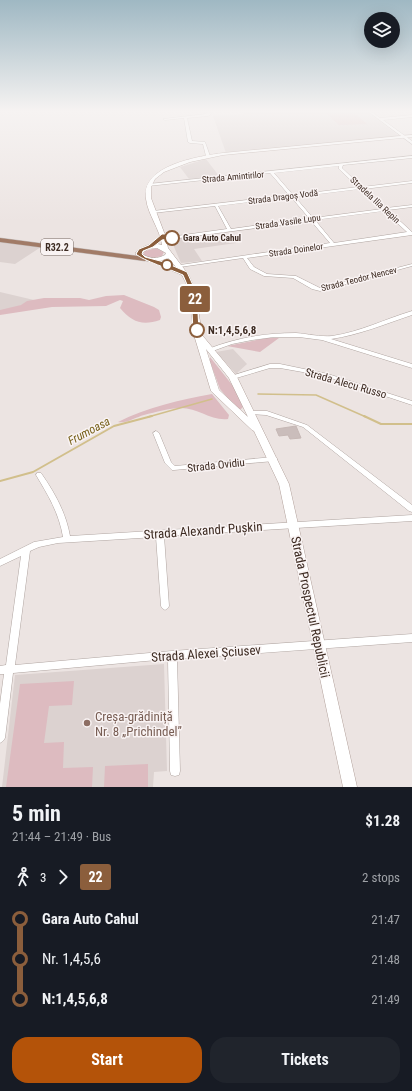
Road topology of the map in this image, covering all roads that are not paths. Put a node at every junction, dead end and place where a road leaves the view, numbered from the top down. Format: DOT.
graph roads {
  1 [pos="206,149"];
  2 [pos="279,149"];
  3 [pos="208,156"];
  4 [pos="412,157"];
  5 [pos="341,165"];
  6 [pos="272,173"];
  7 [pos="412,182"];
  8 [pos="149,185"];
  9 [pos="362,188"];
  10 [pos="293,196"];
  11 [pos="216,205"];
  12 [pos="412,206"];
  13 [pos="383,210"];
  14 [pos="153,212"];
  15 [pos="312,219"];
  16 [pos="229,230"];
  17 [pos="411,233"];
  18 [pos="164,237"];
  19 [pos="0,240"];
  20 [pos="334,245"];
  21 [pos="151,246"];
  22 [pos="167,251"];
  23 [pos="139,252"];
  24 [pos="113,255"];
  25 [pos="244,257"];
  26 [pos="148,259"];
  27 [pos="412,265"];
  28 [pos="180,266"];
  29 [pos="185,274"];
  30 [pos="412,313"];
  31 [pos="198,335"];
  32 [pos="321,338"];
  33 [pos="210,350"];
  34 [pos="216,357"];
  35 [pos="204,358"];
  36 [pos="412,366"];
  37 [pos="233,377"];
  38 [pos="412,403"];
  39 [pos="238,411"];
  40 [pos="250,411"];
  41 [pos="259,431"];
  42 [pos="156,433"];
  43 [pos="274,459"];
  44 [pos="39,475"];
  45 [pos="412,509"];
  46 [pos="412,518"];
  47 [pos="293,524"];
  48 [pos="160,532"];
  49 [pos="67,539"];
  50 [pos="26,550"];
  51 [pos="0,563"];
  52 [pos="165,606"];
  53 [pos="412,638"];
  54 [pos="319,646"];
  55 [pos="172,655"];
  56 [pos="10,668"];
  57 [pos="0,670"];
  58 [pos="0,738"];
  59 [pos="175,771"];
  60 [pos="350,787"];
  1 -- 3 [label="street"];
  2 -- 3 [label="main road"];
  3 -- 8 [label="main road"];
  4 -- 5 [label="street, Strada Amintirilor"];
  5 -- 6 [label="street, Strada Amintirilor"];
  5 -- 9 [label="street, Stradela Ilia Repin"];
  6 -- 8 [label="street, Strada Amintirilor"];
  6 -- 10 [label="street"];
  7 -- 9 [label="street, Strada Dragoș Vodă"];
  8 -- 14 [label="main road"];
  9 -- 10 [label="street, Strada Dragoș Vodă"];
  9 -- 13 [label="street, Stradela Ilia Repin"];
  10 -- 11 [label="street, Strada Dragoș Vodă"];
  10 -- 15 [label="street"];
  11 -- 14 [label="street, Strada Dragoș Vodă"];
  11 -- 16 [label="street"];
  12 -- 13 [label="street, Strada Vasile Lupu"];
  13 -- 15 [label="street, Strada Vasile Lupu"];
  13 -- 17 [label="street, Stradela Ilia Repin"];
  14 -- 18 [label="main road"];
  15 -- 16 [label="street, Strada Vasile Lupu"];
  15 -- 20 [label="street"];
  16 -- 18 [label="street, Strada Vasile Lupu"];
  17 -- 20 [label="street, Strada Doinelor"];
  18 -- 21 [label="main road"];
  18 -- 22 [label="main road"];
  19 -- 24 [label="main road, R32.2"];
  20 -- 25 [label="street, Strada Doinelor"];
  21 -- 22 [label="main road"];
  21 -- 23 [label="main road"];
  22 -- 26 [label="main road"];
  22 -- 28 [label="main road, Strada Prospectul Republicii"];
  23 -- 24 [label="main road, R32.2"];
  23 -- 26 [label="main road"];
  24 -- 26 [label="main road, R32.2"];
  25 -- 27 [label="street, Strada Teodor Nencev"];
  25 -- 28 [label="street, Strada Doinelor"];
  26 -- 29 [label="main road"];
  28 -- 29 [label="main road, Strada Prospectul Republicii"];
  29 -- 31 [label="main road, Strada Prospectul Republicii"];
  30 -- 32 [label="street"];
  31 -- 33 [label="main road, Strada Prospectul Republicii"];
  31 -- 35 [label="main road, Strada Prospectul Republicii"];
  32 -- 33 [label="street"];
  32 -- 36 [label="street"];
  33 -- 34 [label="main road, Strada Prospectul Republicii"];
  34 -- 35 [label="main road"];
  34 -- 37 [label="main road, Strada Prospectul Republicii"];
  35 -- 39 [label="main road, Strada Prospectul Republicii"];
  37 -- 38 [label="street, Strada Alecu Russo"];
  37 -- 40 [label="main road, Strada Prospectul Republicii"];
  39 -- 40 [label="main road"];
  39 -- 41 [label="main road, Strada Prospectul Republicii"];
  40 -- 41 [label="main road, Strada Prospectul Republicii"];
  40 -- 45 [label="street"];
  41 -- 43 [label="main road, Strada Prospectul Republicii"];
  42 -- 43 [label="street, Strada Ovidiu"];
  43 -- 47 [label="main road, Strada Prospectul Republicii"];
  44 -- 49 [label="street"];
  46 -- 47 [label="street, Strada Alexandr Pușkin"];
  47 -- 48 [label="street, Strada Alexandr Pușkin"];
  47 -- 54 [label="main road, Strada Prospectul Republicii"];
  48 -- 49 [label="street, Strada Alexandr Pușkin"];
  48 -- 52 [label="street"];
  49 -- 50 [label="street, Strada Alexandr Pușkin"];
  50 -- 51 [label="street, Strada Alexandr Pușkin"];
  50 -- 56 [label="street"];
  53 -- 54 [label="street, Strada Alexei Șciusev"];
  54 -- 55 [label="street, Strada Alexei Șciusev"];
  54 -- 60 [label="main road, Strada Prospectul Republicii"];
  55 -- 56 [label="street, Strada Alexei Șciusev"];
  55 -- 59 [label="street"];
  56 -- 57 [label="street, Strada Alexei Șciusev"];
  56 -- 58 [label="street"];
}
